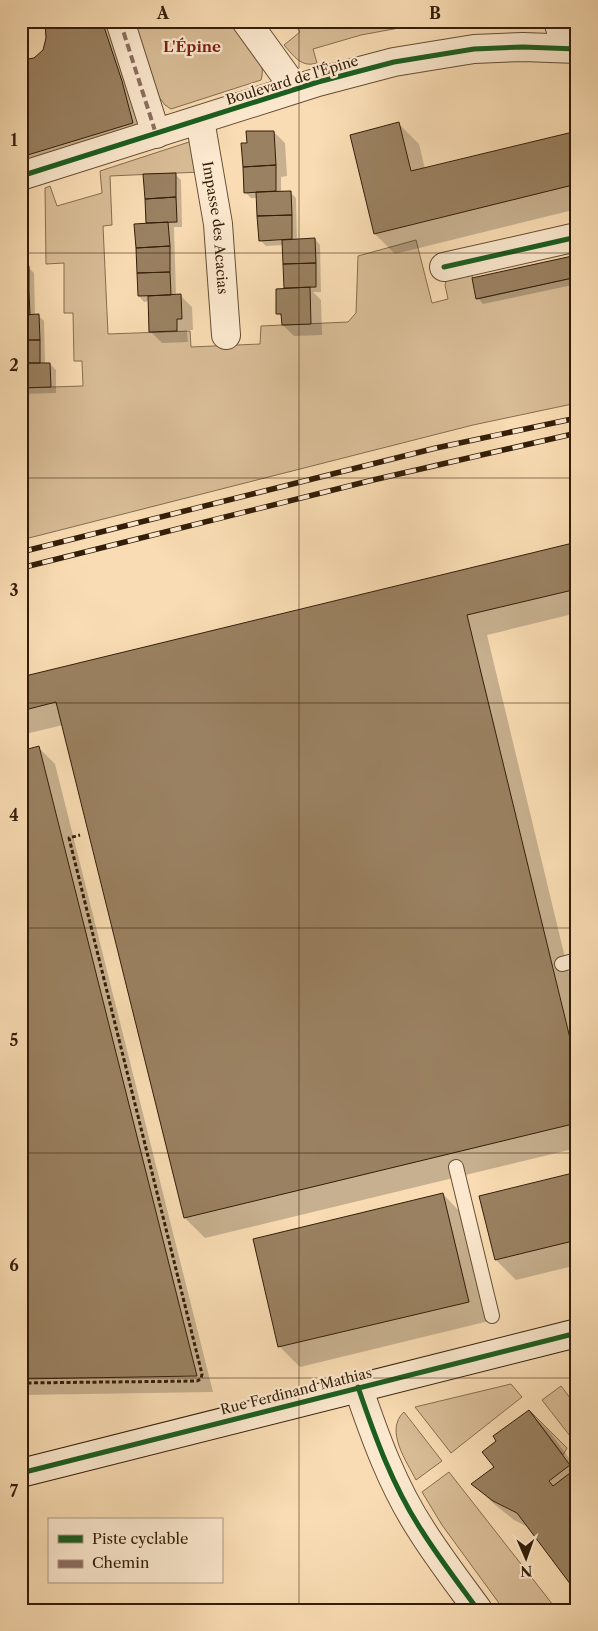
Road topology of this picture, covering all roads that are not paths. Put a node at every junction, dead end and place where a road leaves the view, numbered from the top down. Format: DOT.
graph roads {
  1 [pos="120,21"];
  2 [pos="246,21"];
  3 [pos="558,21"];
  4 [pos="571,49"];
  5 [pos="295,89"];
  6 [pos="200,120"];
  7 [pos="156,134"];
  8 [pos="21,176"];
  9 [pos="577,237"];
  10 [pos="444,267"];
  11 [pos="226,335"];
  12 [pos="577,960"];
  13 [pos="562,964"];
  14 [pos="456,1167"];
  15 [pos="492,1316"];
  16 [pos="577,1332"];
  17 [pos="358,1387"];
  18 [pos="21,1473"];
  19 [pos="478,1610"];
  1 -- 7 [label="street"];
  2 -- 5 [label="street"];
  3 -- 4 [label="street"];
  4 -- 5 [label="street, Boulevard de l'Épine"];
  5 -- 6 [label="street, Boulevard de l'Épine"];
  6 -- 7 [label="street, Boulevard de l'Épine"];
  6 -- 11 [label="street, Impasse des Acacias"];
  7 -- 8 [label="street, Boulevard de l'Épine"];
  9 -- 10 [label="street"];
  12 -- 13 [label="lane"];
  14 -- 15 [label="lane"];
  16 -- 17 [label="street, Rue Ferdinand Mathias"];
  17 -- 18 [label="street, Rue Ferdinand Mathias"];
  17 -- 19 [label="street"];
}
